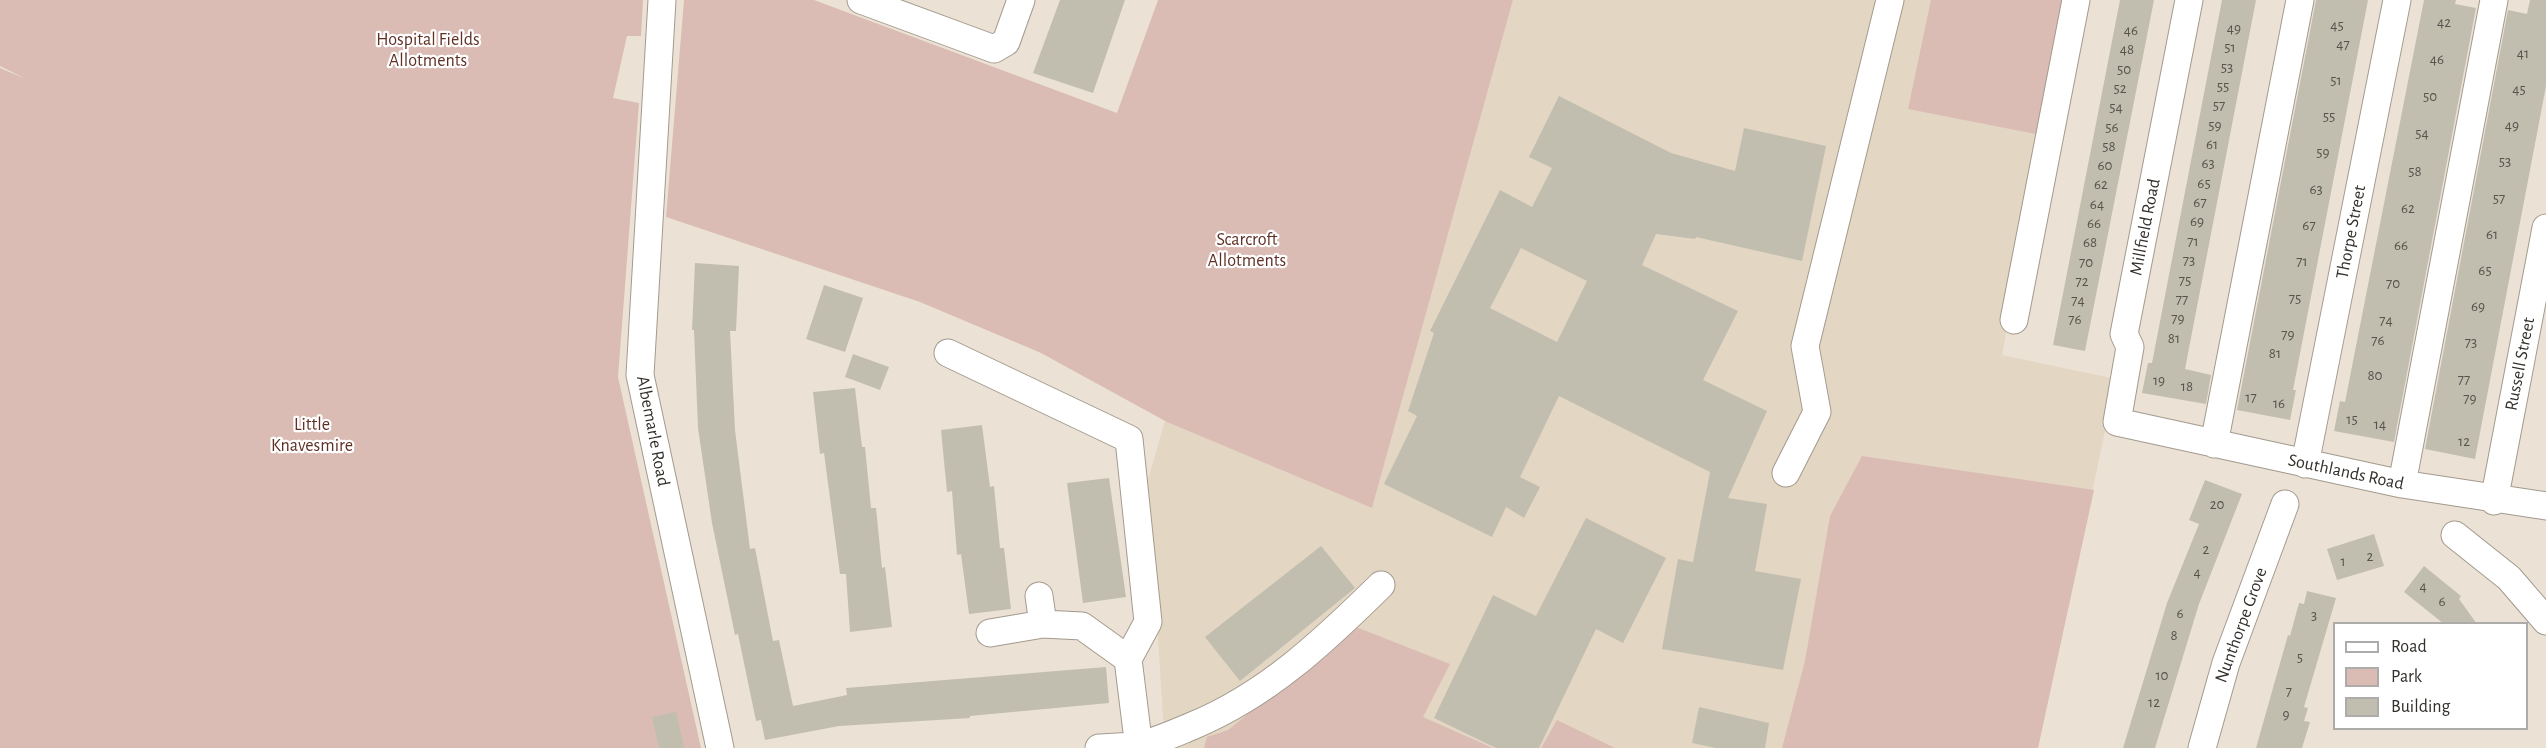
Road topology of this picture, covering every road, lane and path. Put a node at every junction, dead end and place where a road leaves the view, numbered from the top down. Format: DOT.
graph roads {
  1 [pos="663,0"];
  2 [pos="861,0"];
  3 [pos="1022,0"];
  4 [pos="1890,0"];
  5 [pos="2076,0"];
  6 [pos="2189,0"];
  7 [pos="2300,0"];
  8 [pos="2397,0"];
  9 [pos="2494,0"];
  10 [pos="2546,228"];
  11 [pos="2014,320"];
  12 [pos="948,353"];
  13 [pos="2147,429"];
  14 [pos="2214,444"];
  15 [pos="2305,464"];
  16 [pos="1786,473"];
  17 [pos="2402,484"];
  18 [pos="2494,501"];
  19 [pos="2285,504"];
  20 [pos="2546,506"];
  21 [pos="2455,535"];
  22 [pos="1381,585"];
  23 [pos="1039,596"];
  24 [pos="2546,621"];
  25 [pos="1043,624"];
  26 [pos="990,633"];
  27 [pos="1128,659"];
  28 [pos="1139,747"];
  29 [pos="720,748"];
  30 [pos="1099,748"];
  31 [pos="2202,748"];
  1 -- 29 [label="street, Albemarle Road"];
  2 -- 3 [label="street"];
  4 -- 16 [label="street"];
  5 -- 11 [label="street"];
  6 -- 13 [label="street, Millfield Road"];
  7 -- 14 [label="street"];
  8 -- 15 [label="street, Thorpe Street"];
  9 -- 17 [label="street"];
  10 -- 18 [label="street, Russell Street"];
  12 -- 27 [label="street"];
  13 -- 14 [label="street, Southlands Road"];
  14 -- 15 [label="street, Southlands Road"];
  15 -- 17 [label="street, Southlands Road"];
  17 -- 18 [label="street, Southlands Road"];
  18 -- 20 [label="street, Southlands Road"];
  19 -- 31 [label="street, Nunthorpe Grove"];
  21 -- 24 [label="street"];
  22 -- 28 [label="street"];
  23 -- 25 [label="street"];
  25 -- 26 [label="street"];
  25 -- 27 [label="street"];
  27 -- 28 [label="street"];
  28 -- 30 [label="street"];
}
